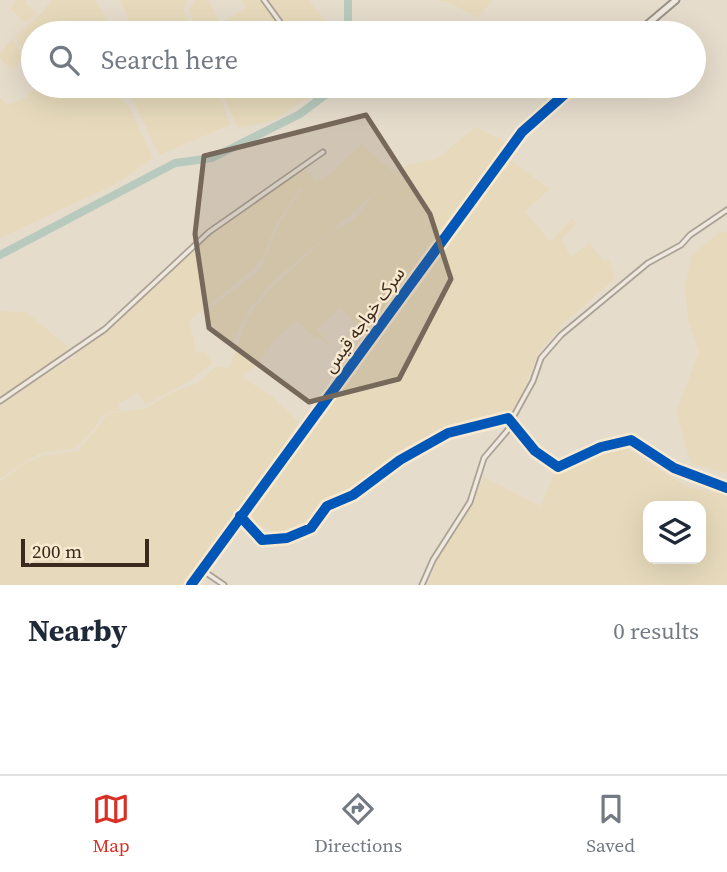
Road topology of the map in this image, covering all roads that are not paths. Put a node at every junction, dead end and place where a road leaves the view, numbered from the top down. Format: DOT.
graph roads {
  1 [pos="264,0"];
  2 [pos="676,0"];
  3 [pos="279,21"];
  4 [pos="651,21"];
  5 [pos="561,98"];
  6 [pos="323,152"];
  7 [pos="727,210"];
  8 [pos="0,401"];
  9 [pos="512,422"];
  10 [pos="727,488"];
  11 [pos="240,516"];
  12 [pos="202,570"];
  13 [pos="191,585"];
  14 [pos="223,585"];
  15 [pos="422,585"];
  1 -- 3 [label="street"];
  2 -- 4 [label="street"];
  5 -- 11 [label="street, سرک خواجه قیس"];
  6 -- 8 [label="street"];
  7 -- 9 [label="street"];
  9 -- 10 [label="street"];
  9 -- 11 [label="street"];
  9 -- 15 [label="street"];
  11 -- 12 [label="street, سرک خواجه قیس"];
  12 -- 13 [label="street, سرک خواجه قیس"];
  12 -- 14 [label="street"];
}
